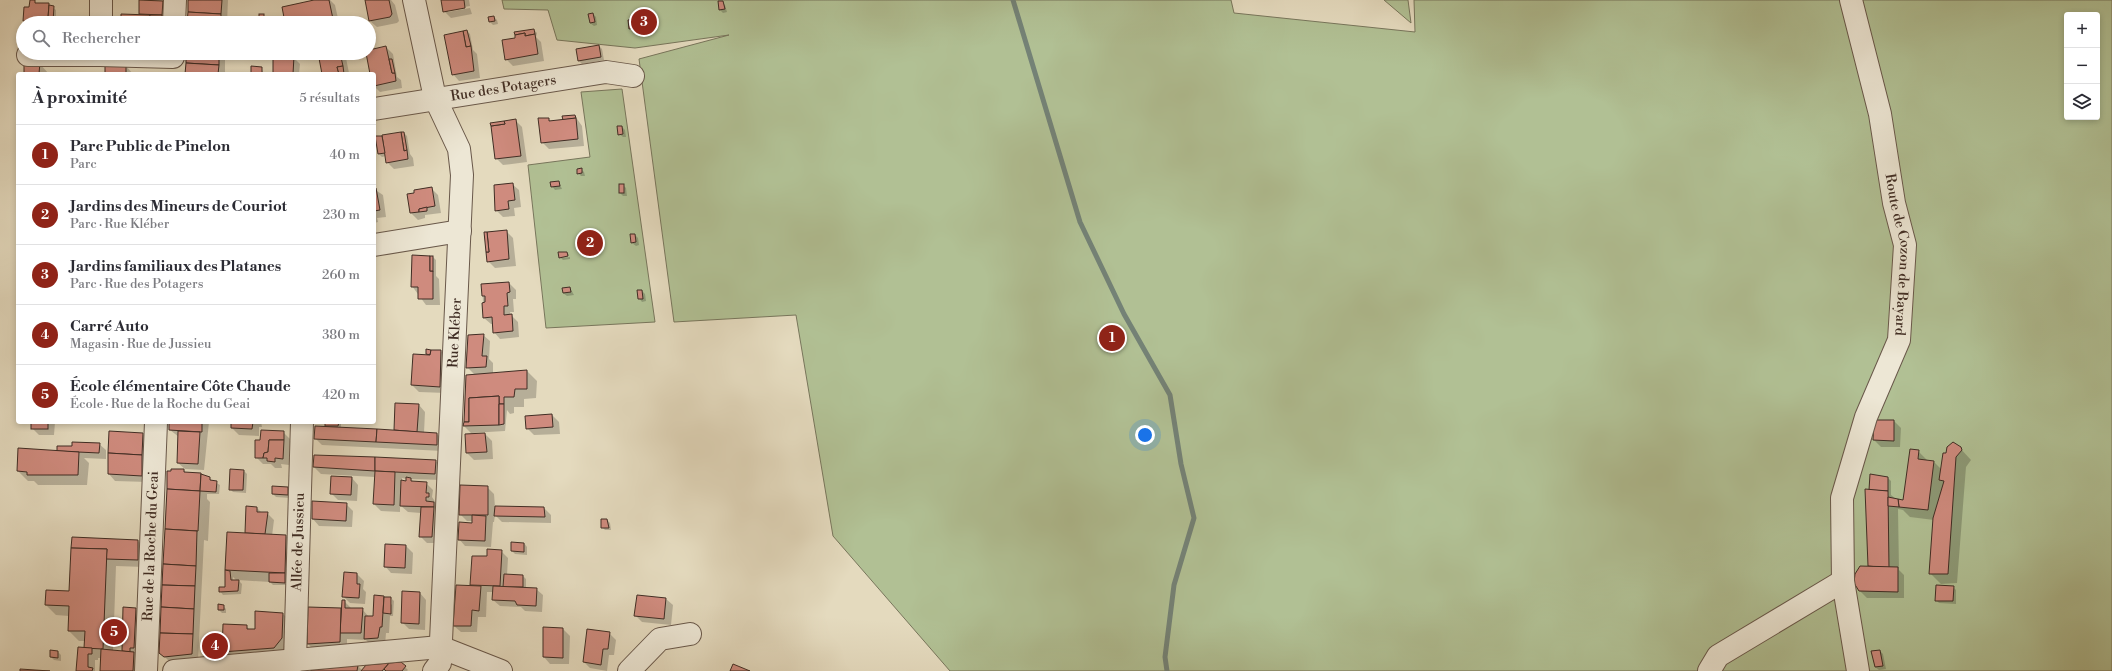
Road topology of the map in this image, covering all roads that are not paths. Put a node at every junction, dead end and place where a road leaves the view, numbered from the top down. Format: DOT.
graph roads {
  1 [pos="101,0"];
  2 [pos="175,0"];
  3 [pos="414,0"];
  4 [pos="1851,0"];
  5 [pos="101,16"];
  6 [pos="174,16"];
  7 [pos="162,60"];
  8 [pos="172,61"];
  9 [pos="633,76"];
  10 [pos="435,98"];
  11 [pos="376,109"];
  12 [pos="460,231"];
  13 [pos="376,245"];
  14 [pos="156,424"];
  15 [pos="302,424"];
  16 [pos="1843,581"];
  17 [pos="690,634"];
  18 [pos="440,647"];
  19 [pos="295,661"];
  20 [pos="236,669"];
  21 [pos="146,671"];
  22 [pos="174,671"];
  23 [pos="434,671"];
  24 [pos="501,671"];
  25 [pos="629,671"];
  26 [pos="1709,671"];
  27 [pos="1858,671"];
  1 -- 5 [label="street"];
  2 -- 6 [label="street"];
  3 -- 10 [label="street, Rue Kléber"];
  4 -- 16 [label="street, Route de Cozon de Bayard"];
  7 -- 8 [label="street"];
  9 -- 10 [label="street, Rue des Potagers"];
  10 -- 11 [label="street, Rue des Potagers"];
  10 -- 12 [label="street, Rue Kléber"];
  12 -- 13 [label="street"];
  12 -- 18 [label="street, Rue Kléber"];
  14 -- 21 [label="street, Rue de la Roche du Geai"];
  15 -- 19 [label="street, Allée de Jussieu"];
  16 -- 26 [label="street"];
  16 -- 27 [label="street, Route de Cozon de Bayard"];
  17 -- 25 [label="street"];
  18 -- 19 [label="street"];
  18 -- 23 [label="street, Rue Kléber"];
  18 -- 24 [label="street"];
  19 -- 20 [label="street"];
  20 -- 22 [label="street"];
}
